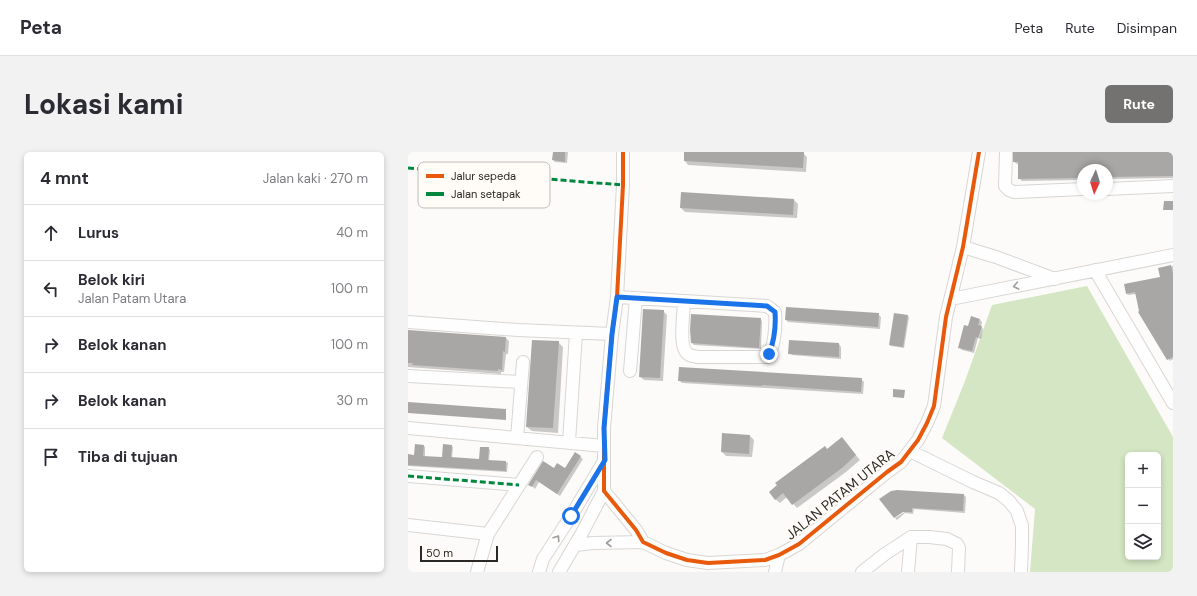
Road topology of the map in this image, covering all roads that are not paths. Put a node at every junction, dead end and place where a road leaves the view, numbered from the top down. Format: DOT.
graph roads {
  1 [pos="623,152"];
  2 [pos="979,152"];
  3 [pos="1006,152"];
  4 [pos="1173,186"];
  5 [pos="1077,189"];
  6 [pos="1113,189"];
  7 [pos="963,247"];
  8 [pos="1173,255"];
  9 [pos="1095,270"];
  10 [pos="1055,279"];
  11 [pos="617,297"];
  12 [pos="636,298"];
  13 [pos="951,299"];
  14 [pos="684,301"];
  15 [pos="408,322"];
  16 [pos="576,333"];
  17 [pos="612,334"];
  18 [pos="523,362"];
  19 [pos="630,371"];
  20 [pos="408,376"];
  21 [pos="521,382"];
  22 [pos="1173,404"];
  23 [pos="408,428"];
  24 [pos="517,438"];
  25 [pos="569,442"];
  26 [pos="604,446"];
  27 [pos="910,451"];
  28 [pos="536,457"];
  29 [pos="605,460"];
  30 [pos="408,476"];
  31 [pos="518,485"];
  32 [pos="604,491"];
  33 [pos="408,525"];
  34 [pos="488,534"];
  35 [pos="911,537"];
  36 [pos="643,542"];
  37 [pos="575,545"];
  38 [pos="779,555"];
  39 [pos="750,567"];
  40 [pos="477,572"];
  41 [pos="539,572"];
  42 [pos="559,572"];
  43 [pos="775,572"];
  44 [pos="862,572"];
  45 [pos="908,572"];
  46 [pos="958,572"];
  47 [pos="1021,572"];
  1 -- 11 [label="street"];
  2 -- 7 [label="street, JALAN PATAM UTARA"];
  3 -- 5 [label="street"];
  4 -- 6 [label="street"];
  7 -- 10 [label="street"];
  7 -- 13 [label="street, JALAN PATAM UTARA"];
  8 -- 9 [label="street"];
  9 -- 10 [label="street"];
  9 -- 22 [label="street"];
  10 -- 13 [label="street, one-way"];
  11 -- 12 [label="street"];
  11 -- 17 [label="street"];
  12 -- 14 [label="street"];
  12 -- 19 [label="street"];
  13 -- 27 [label="street, JALAN PATAM UTARA"];
  14 -- 14 [label="street"];
  15 -- 16 [label="street"];
  16 -- 17 [label="street"];
  16 -- 25 [label="street"];
  17 -- 26 [label="street"];
  18 -- 21 [label="street"];
  20 -- 21 [label="street"];
  21 -- 24 [label="street"];
  23 -- 24 [label="street"];
  24 -- 25 [label="street"];
  25 -- 26 [label="street"];
  26 -- 29 [label="street"];
  27 -- 38 [label="street, JALAN PATAM UTARA"];
  27 -- 47 [label="street"];
  28 -- 31 [label="street"];
  29 -- 32 [label="street"];
  41 -- 29 [label="street, one-way"];
  30 -- 31 [label="street"];
  31 -- 34 [label="street"];
  32 -- 36 [label="street"];
  32 -- 37 [label="street"];
  33 -- 34 [label="street"];
  34 -- 40 [label="street"];
  35 -- 44 [label="street"];
  35 -- 45 [label="street"];
  35 -- 46 [label="street"];
  36 -- 37 [label="street, one-way"];
  36 -- 39 [label="street, JALAN PATAM UTARA"];
  37 -- 42 [label="street"];
  38 -- 39 [label="street, JALAN PATAM UTARA"];
  38 -- 43 [label="street"];
}
